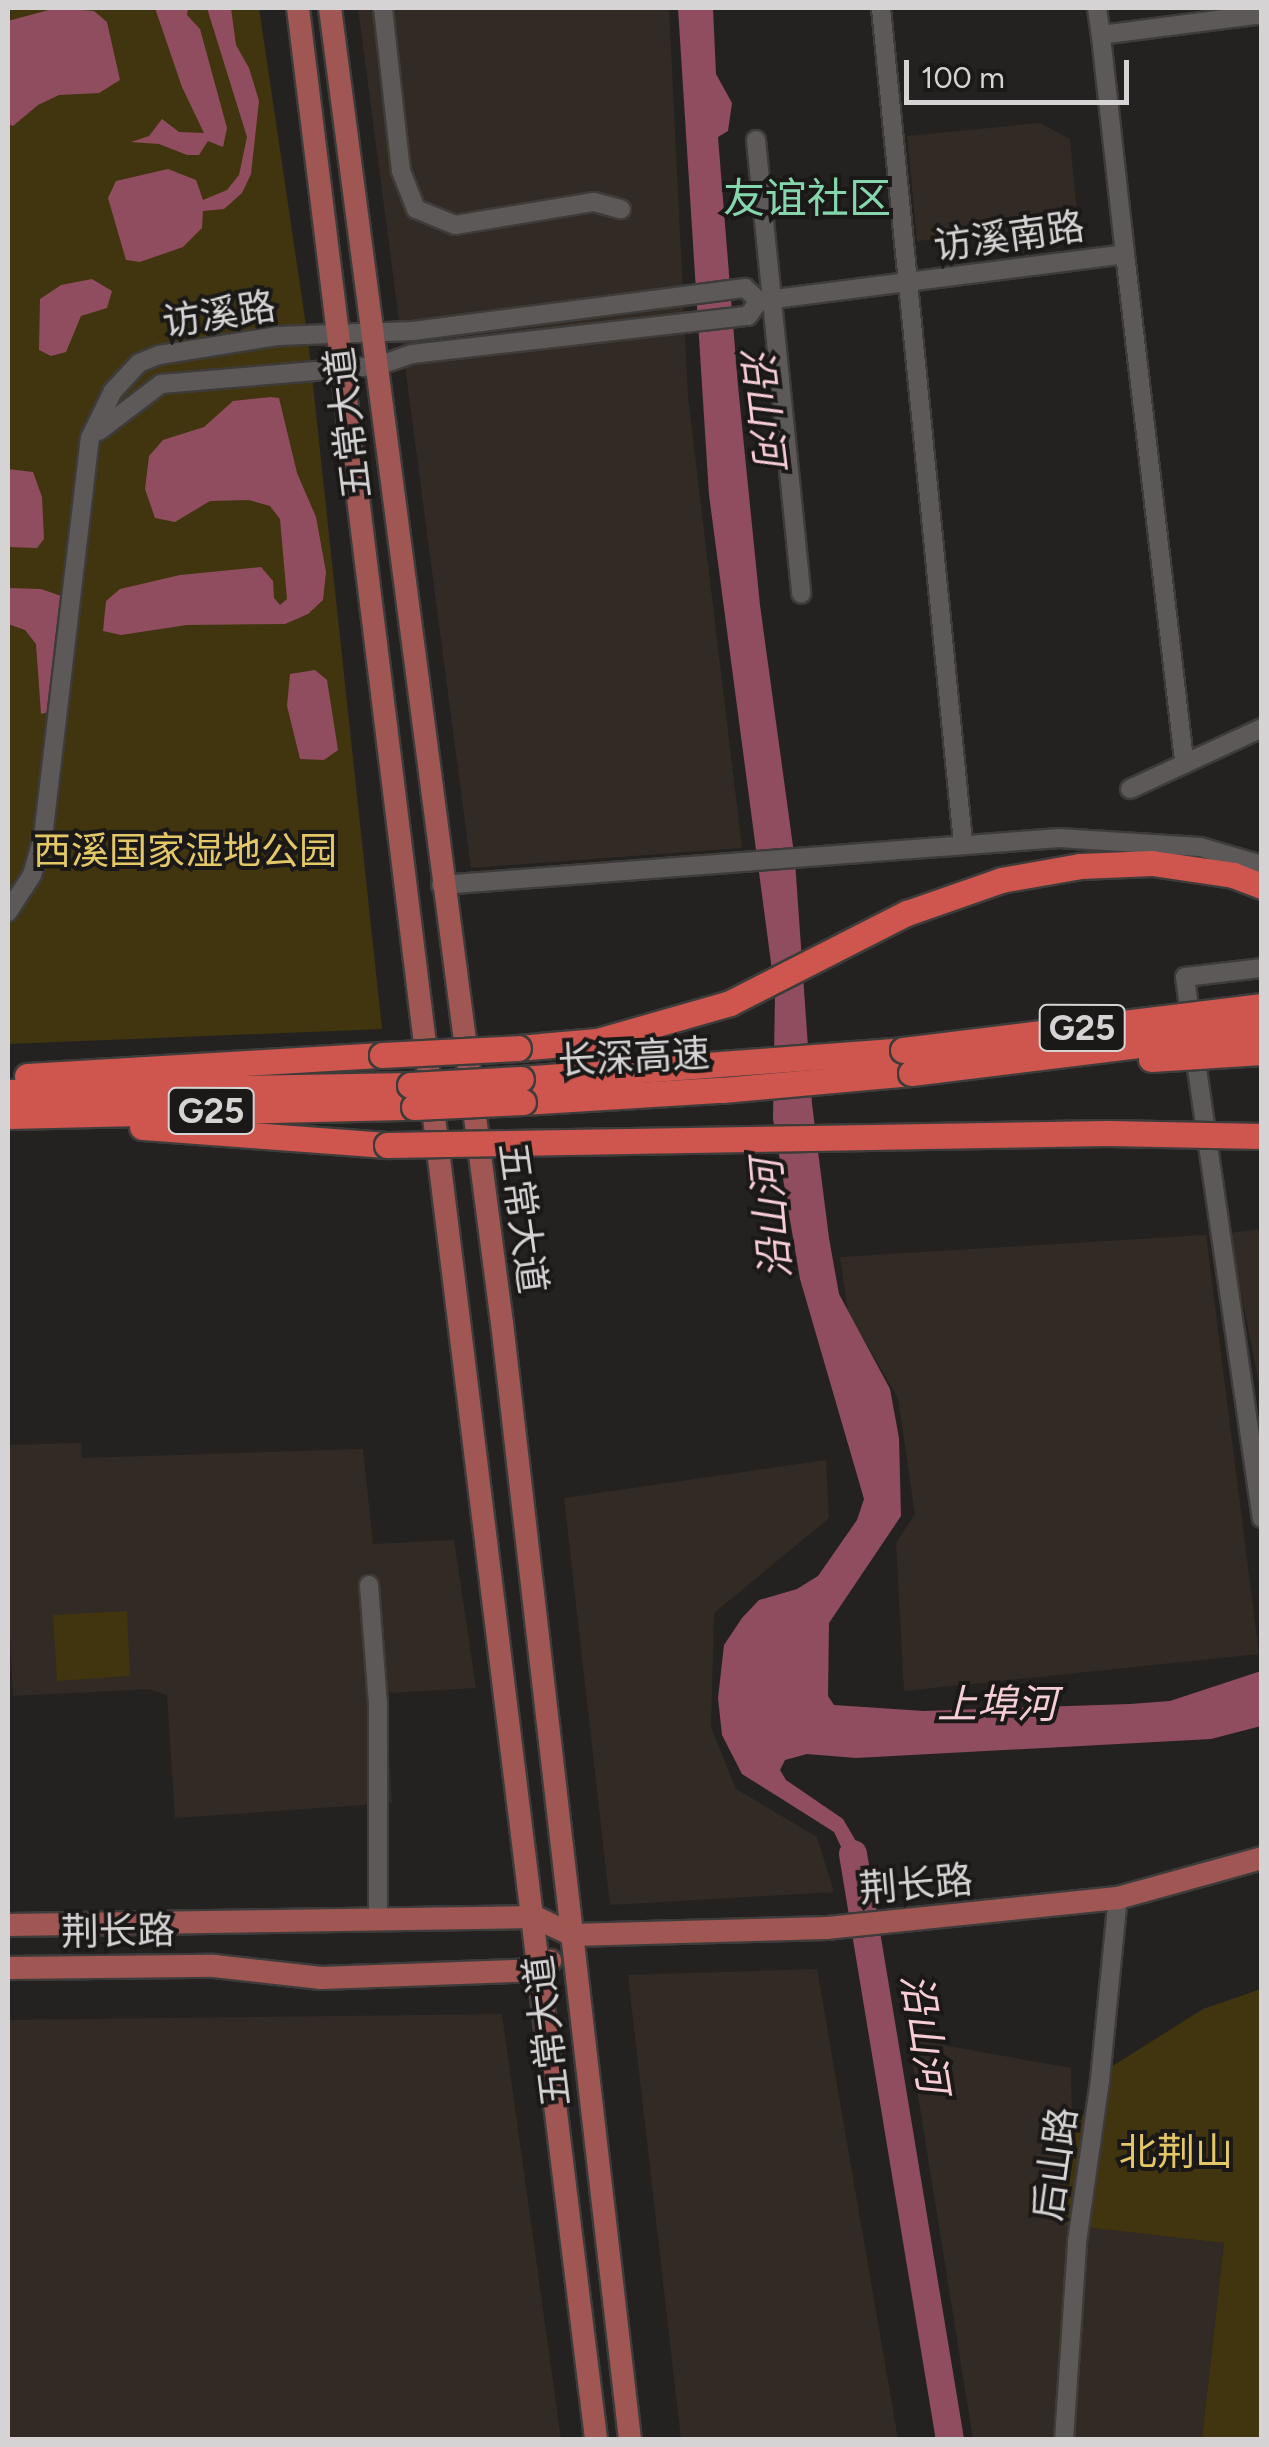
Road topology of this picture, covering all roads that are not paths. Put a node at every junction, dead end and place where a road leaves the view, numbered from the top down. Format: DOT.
graph roads {
  1 [pos="298,8"];
  2 [pos="330,8"];
  3 [pos="384,8"];
  4 [pos="881,8"];
  5 [pos="1097,8"];
  6 [pos="1262,14"];
  7 [pos="1101,35"];
  8 [pos="756,140"];
  9 [pos="621,208"];
  10 [pos="1125,254"];
  11 [pos="910,282"];
  12 [pos="756,301"];
  13 [pos="374,334"];
  14 [pos="336,335"];
  15 [pos="377,366"];
  16 [pos="340,368"];
  17 [pos="90,438"];
  18 [pos="801,594"];
  19 [pos="1262,728"];
  20 [pos="1184,760"];
  21 [pos="1130,789"];
  22 [pos="963,843"];
  23 [pos="1262,865"];
  24 [pos="442,885"];
  25 [pos="1262,886"];
  26 [pos="8,912"];
  27 [pos="1262,968"];
  28 [pos="1262,1006"];
  29 [pos="1262,1030"];
  30 [pos="1262,1052"];
  31 [pos="907,1062"];
  32 [pos="8,1078"];
  33 [pos="8,1092"];
  34 [pos="412,1096"];
  35 [pos="8,1116"];
  36 [pos="1262,1136"];
  37 [pos="1262,1518"];
  38 [pos="368,1586"];
  39 [pos="1262,1858"];
  40 [pos="1118,1898"];
  41 [pos="535,1917"];
  42 [pos="378,1920"];
  43 [pos="8,1925"];
  44 [pos="572,1936"];
  45 [pos="8,1968"];
  46 [pos="541,1970"];
  47 [pos="596,2440"];
  48 [pos="630,2440"];
  49 [pos="1064,2440"];
  1 -- 14 [label="main road, 五常大道"];
  2 -- 13 [label="main road, 五常大道"];
  3 -- 9 [label="street"];
  4 -- 11 [label="street"];
  5 -- 7 [label="street, 访溪南路"];
  6 -- 7 [label="street"];
  7 -- 10 [label="street, 访溪南路"];
  8 -- 12 [label="street"];
  10 -- 11 [label="street, 访溪南路"];
  10 -- 20 [label="street"];
  11 -- 12 [label="street, 访溪南路"];
  11 -- 22 [label="street"];
  12 -- 13 [label="street, 访溪路"];
  12 -- 15 [label="street"];
  12 -- 18 [label="street"];
  13 -- 14 [label="street, 访溪路"];
  13 -- 15 [label="main road, 五常大道"];
  14 -- 16 [label="main road, 五常大道"];
  14 -- 17 [label="street, 访溪路"];
  15 -- 16 [label="street"];
  15 -- 24 [label="main road, 五常大道"];
  16 -- 17 [label="street"];
  16 -- 41 [label="main road, 五常大道"];
  17 -- 26 [label="street, 访溪路"];
  19 -- 20 [label="street"];
  20 -- 21 [label="street"];
  22 -- 23 [label="street"];
  22 -- 24 [label="street"];
  24 -- 44 [label="main road, 五常大道"];
  25 -- 32 [label="highway, bridge"];
  27 -- 37 [label="street"];
  28 -- 31 [label="highway, 长深高速 / G25, bridge"];
  29 -- 31 [label="highway, 长深高速 / G25, bridge"];
  30 -- 31 [label="highway, bridge"];
  31 -- 34 [label="highway, 长深高速 / G25, bridge"];
  33 -- 34 [label="highway, 长深高速 / G25"];
  34 -- 35 [label="highway, 长深高速 / G25"];
  35 -- 36 [label="highway, bridge"];
  38 -- 42 [label="street"];
  39 -- 40 [label="main road, 荆长路"];
  40 -- 44 [label="main road, 荆长路"];
  40 -- 49 [label="street, 后山路"];
  41 -- 42 [label="main road, 荆长路"];
  41 -- 44 [label="main road, 荆长路"];
  41 -- 46 [label="main road, 五常大道"];
  42 -- 43 [label="main road, 荆长路"];
  44 -- 46 [label="main road"];
  44 -- 48 [label="main road, 五常大道"];
  45 -- 46 [label="main road, 荆长路"];
  46 -- 47 [label="main road, 五常大道"];
}
